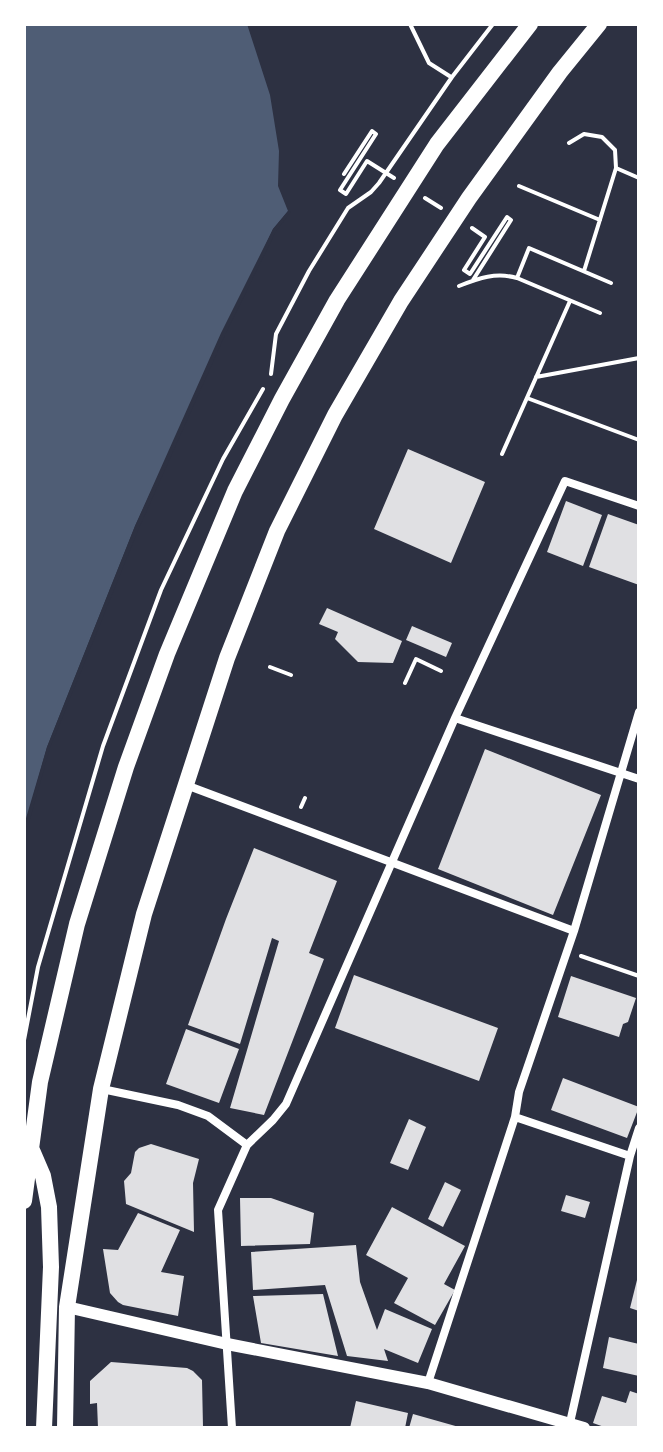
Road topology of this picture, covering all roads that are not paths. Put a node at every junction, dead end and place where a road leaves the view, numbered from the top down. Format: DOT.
graph roads {
  1 [pos="530,24"];
  2 [pos="599,24"];
  3 [pos="639,506"];
  4 [pos="639,712"];
  5 [pos="455,718"];
  6 [pos="620,774"];
  7 [pos="639,779"];
  8 [pos="185,785"];
  9 [pos="391,862"];
  10 [pos="574,931"];
  11 [pos="101,1089"];
  12 [pos="515,1117"];
  13 [pos="639,1128"];
  14 [pos="247,1145"];
  15 [pos="30,1146"];
  16 [pos="630,1156"];
  17 [pos="24,1201"];
  18 [pos="67,1307"];
  19 [pos="227,1344"];
  20 [pos="428,1383"];
  21 [pos="569,1425"];
  22 [pos="44,1428"];
  23 [pos="65,1428"];
  24 [pos="232,1428"];
  25 [pos="584,1428"];
  1 -- 15 [label="main road"];
  2 -- 8 [label="main road"];
  3 -- 5 [label="street"];
  4 -- 6 [label="street"];
  5 -- 6 [label="street"];
  5 -- 9 [label="street"];
  6 -- 7 [label="street"];
  6 -- 10 [label="street"];
  8 -- 9 [label="street"];
  8 -- 11 [label="main road"];
  9 -- 10 [label="street"];
  9 -- 14 [label="street"];
  10 -- 12 [label="street"];
  11 -- 14 [label="street"];
  11 -- 18 [label="main road"];
  12 -- 16 [label="street"];
  12 -- 20 [label="street"];
  13 -- 16 [label="street"];
  14 -- 19 [label="street"];
  15 -- 17 [label="main road"];
  15 -- 22 [label="main road"];
  16 -- 21 [label="street"];
  18 -- 19 [label="street"];
  18 -- 23 [label="main road"];
  19 -- 20 [label="street"];
  19 -- 24 [label="street"];
  20 -- 21 [label="street"];
  21 -- 25 [label="street"];
}
